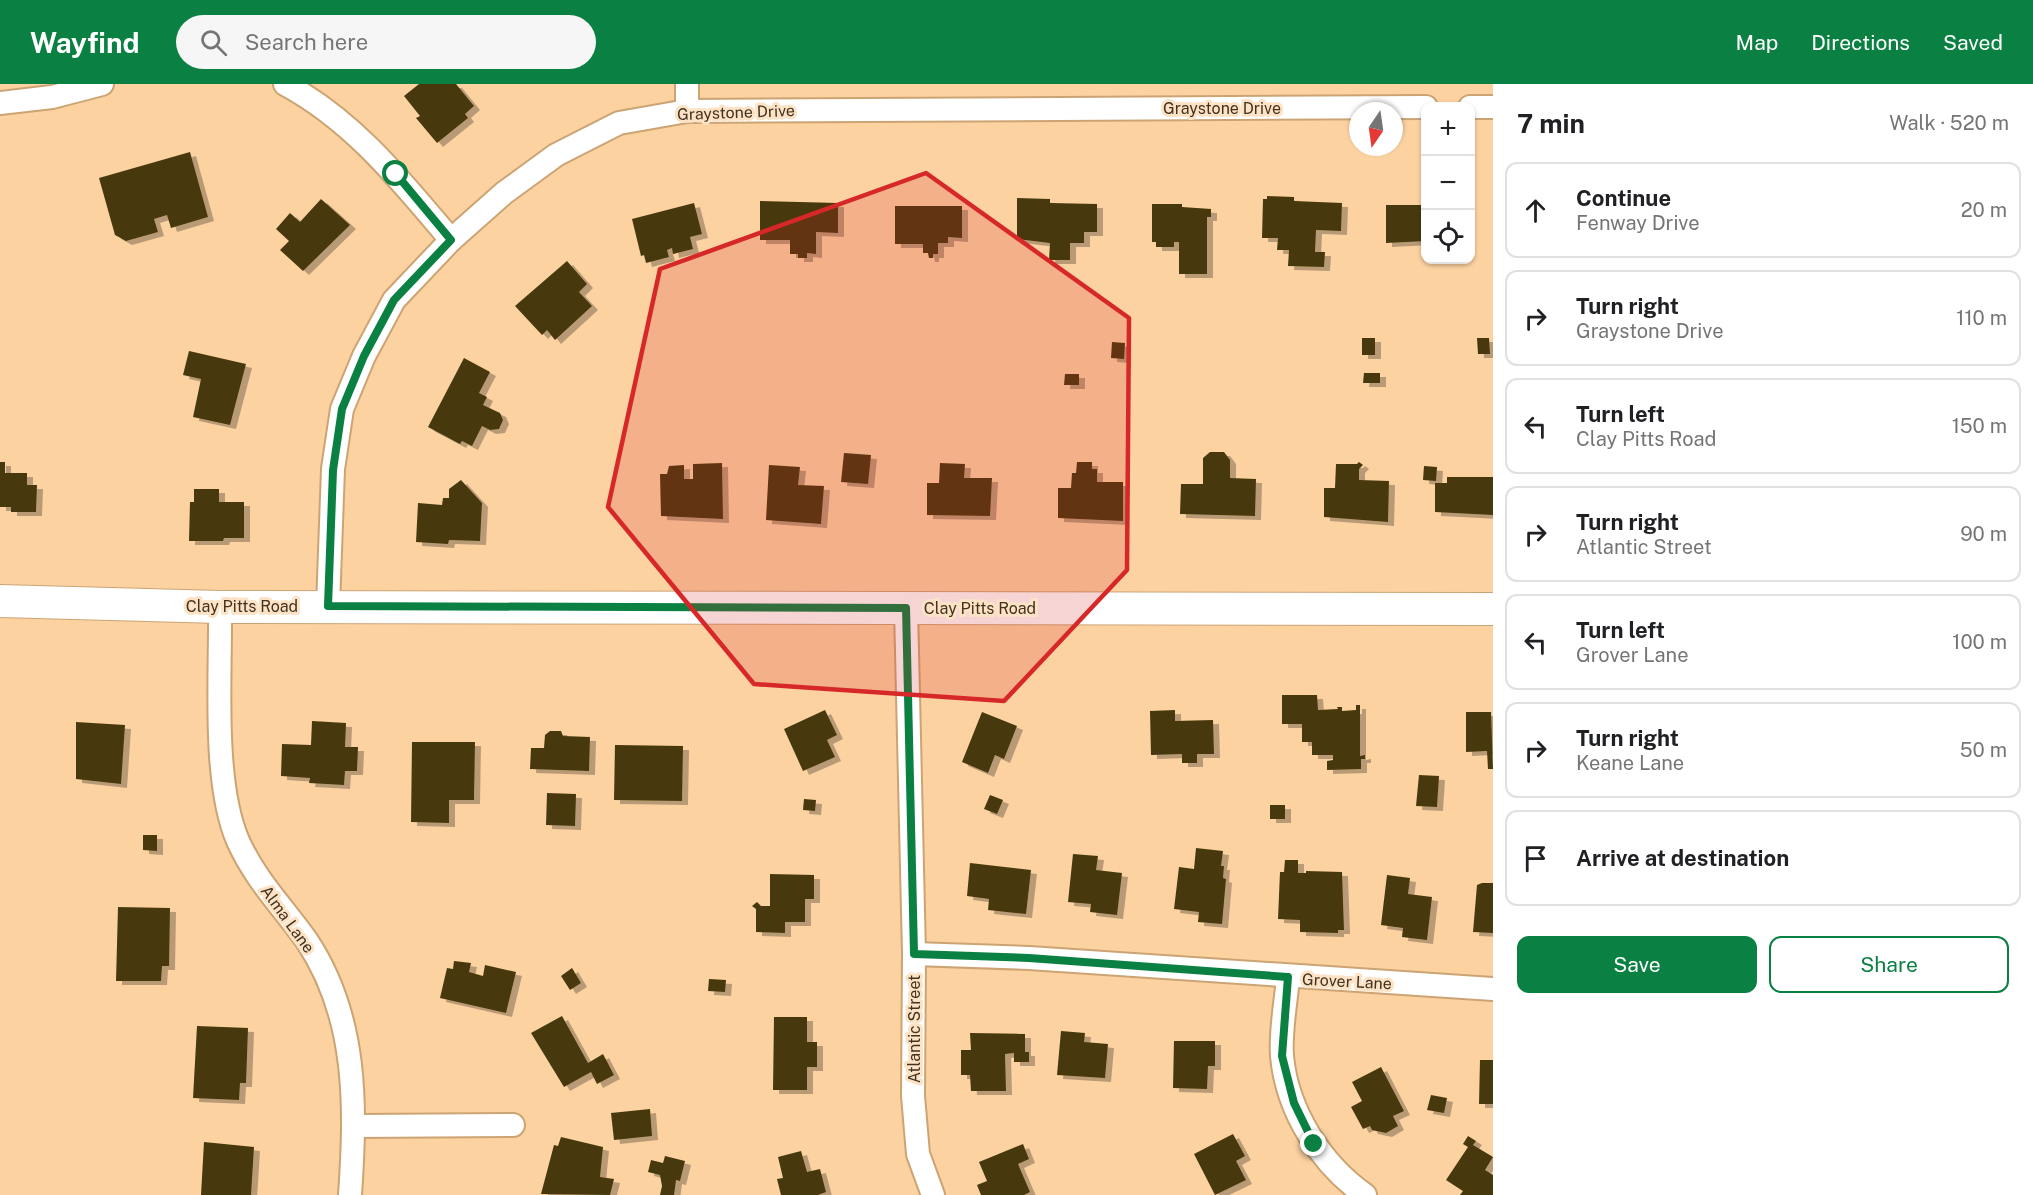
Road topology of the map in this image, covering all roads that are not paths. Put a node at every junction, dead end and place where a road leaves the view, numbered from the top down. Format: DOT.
graph roads {
  1 [pos="102,84"];
  2 [pos="285,84"];
  3 [pos="687,84"];
  4 [pos="0,103"];
  5 [pos="1421,107"];
  6 [pos="1475,107"];
  7 [pos="1493,107"];
  8 [pos="687,111"];
  9 [pos="451,240"];
  10 [pos="0,601"];
  11 [pos="328,606"];
  12 [pos="220,607"];
  13 [pos="906,608"];
  14 [pos="1493,609"];
  15 [pos="914,954"];
  16 [pos="1288,977"];
  17 [pos="1493,989"];
  18 [pos="513,1125"];
  19 [pos="355,1126"];
  20 [pos="350,1195"];
  21 [pos="933,1195"];
  22 [pos="1365,1195"];
  1 -- 4 [label="street"];
  2 -- 9 [label="street"];
  3 -- 8 [label="street"];
  5 -- 8 [label="street, Graystone Drive"];
  6 -- 7 [label="street"];
  8 -- 9 [label="street, Graystone Drive"];
  9 -- 11 [label="street, Graystone Drive"];
  10 -- 12 [label="street, Clay Pitts Road"];
  11 -- 12 [label="street, Clay Pitts Road"];
  11 -- 13 [label="street, Clay Pitts Road"];
  12 -- 19 [label="street, Alma Lane"];
  13 -- 14 [label="street, Clay Pitts Road"];
  13 -- 15 [label="street, Atlantic Street"];
  15 -- 16 [label="street, Grover Lane"];
  15 -- 21 [label="street, Atlantic Street"];
  16 -- 17 [label="street, Grover Lane"];
  16 -- 22 [label="street"];
  18 -- 19 [label="street"];
  19 -- 20 [label="street, Alma Lane"];
}
